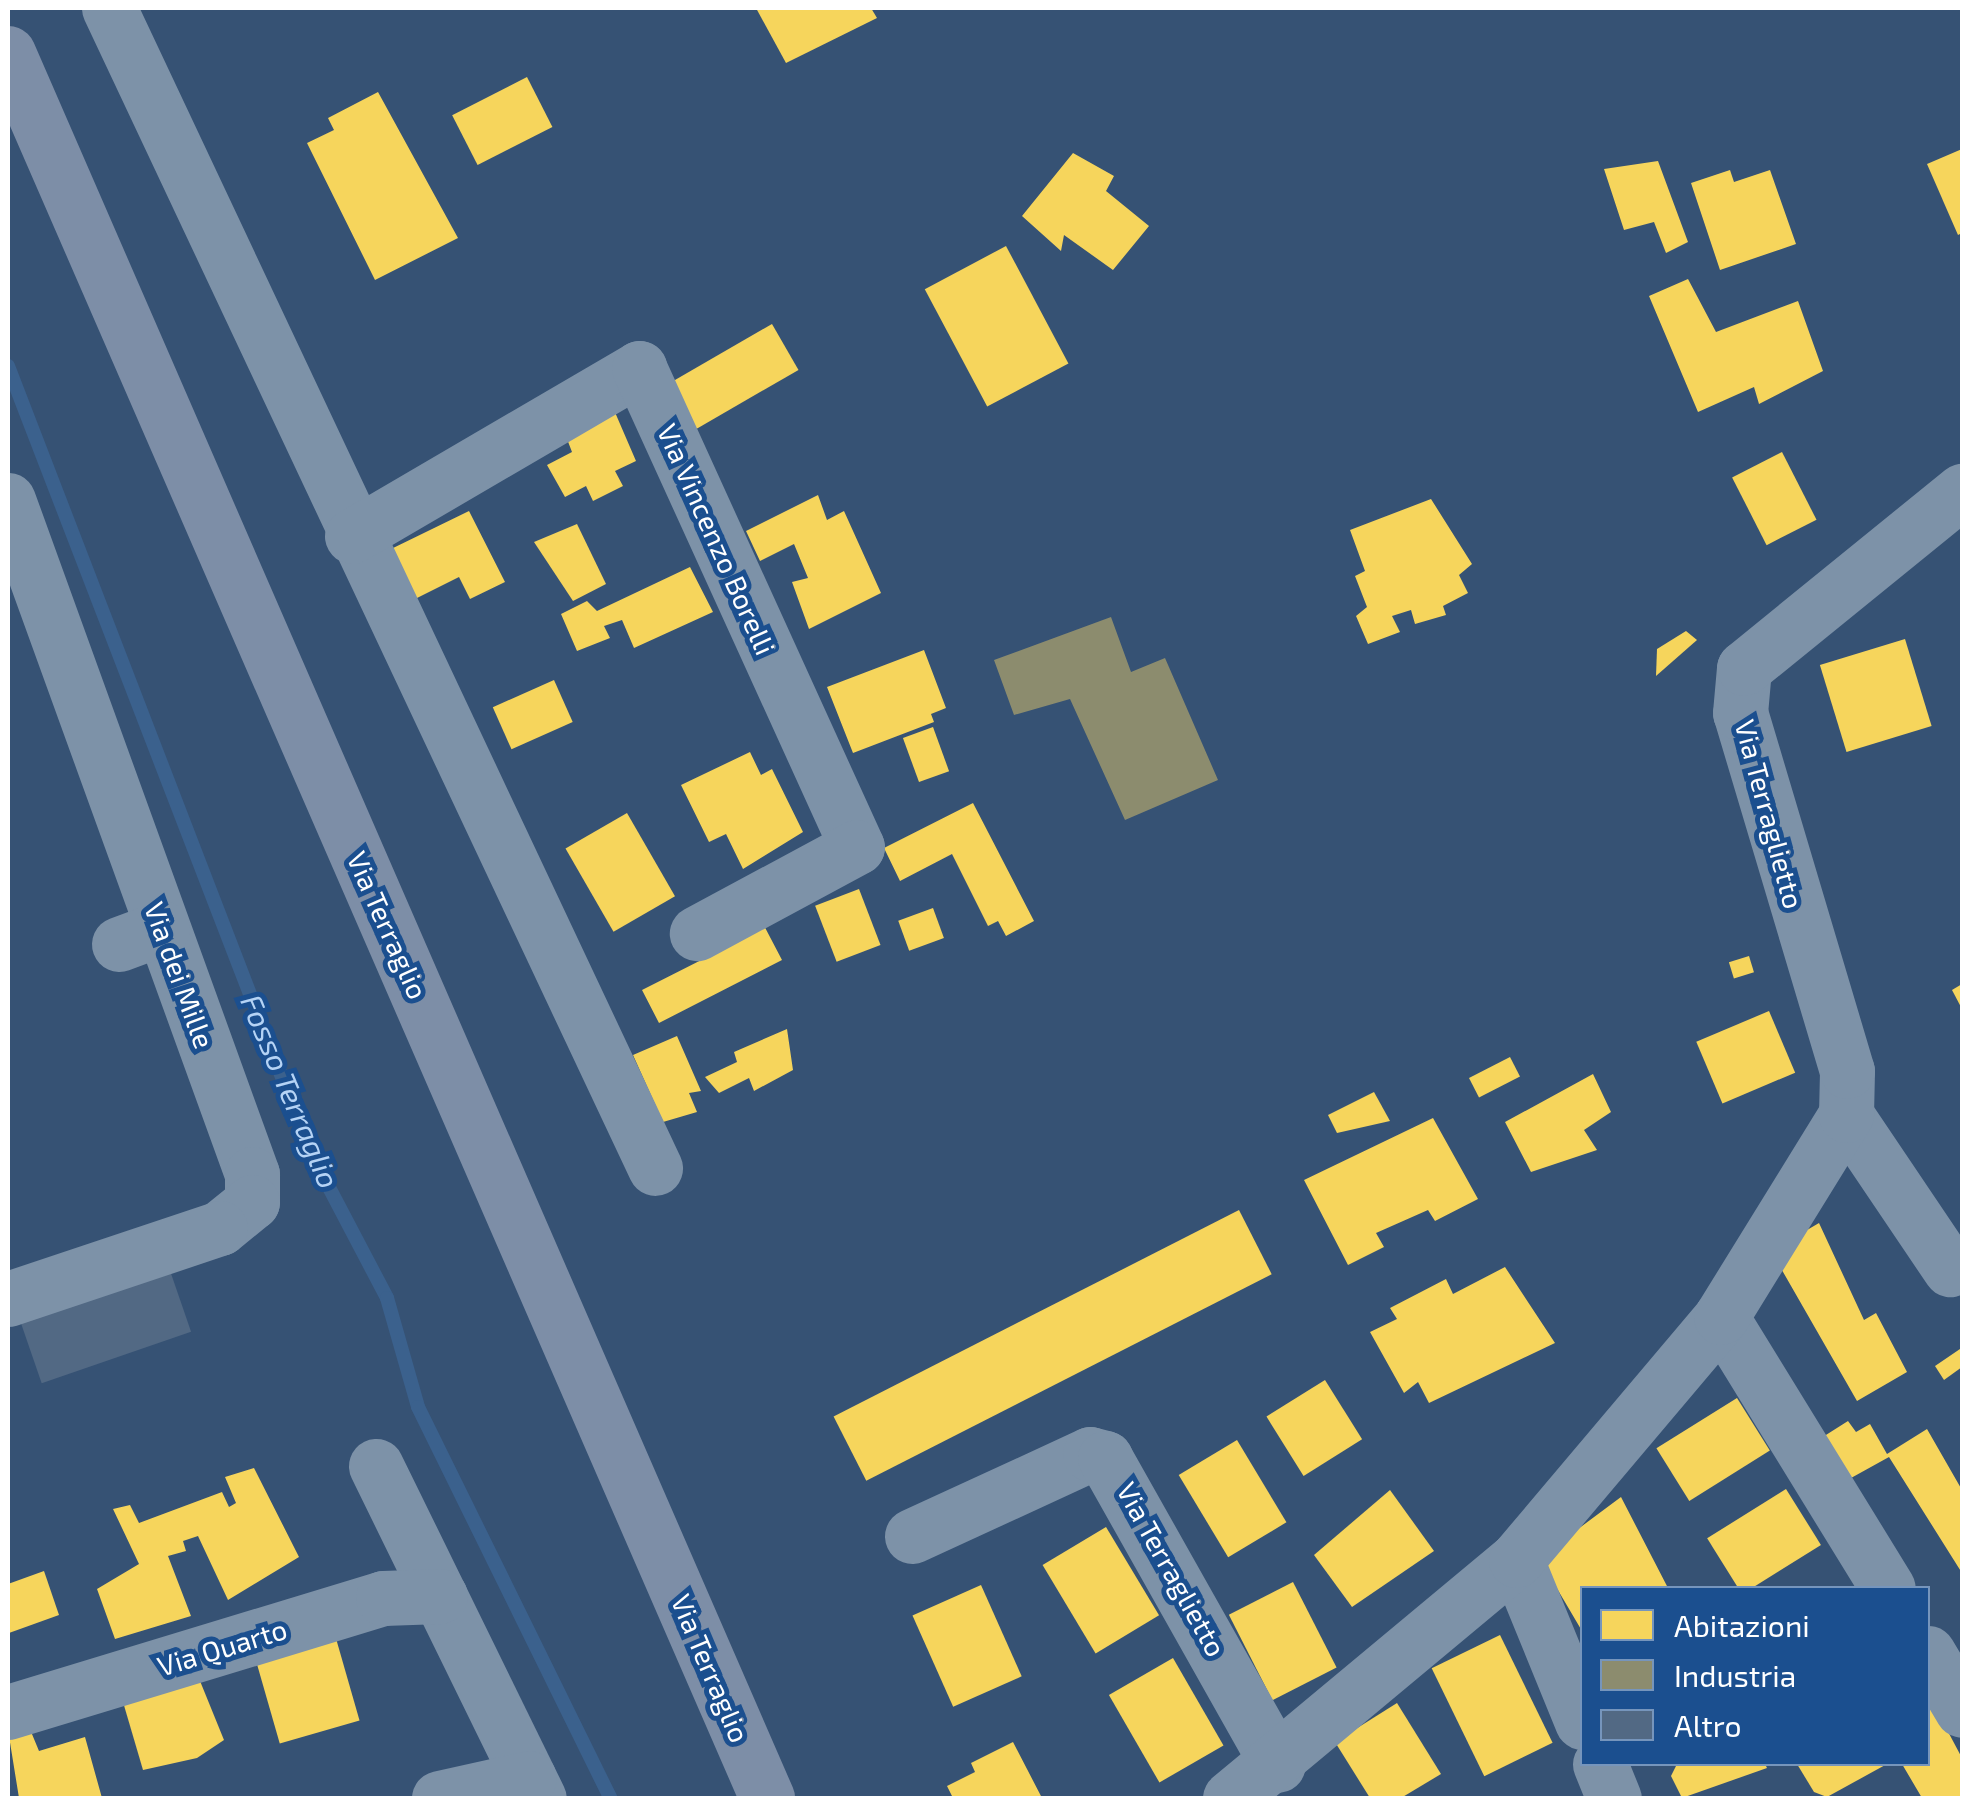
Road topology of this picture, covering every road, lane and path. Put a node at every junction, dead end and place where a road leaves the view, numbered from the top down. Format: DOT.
graph roads {
  1 [pos="109,8"];
  2 [pos="8,53"];
  3 [pos="1962,491"];
  4 [pos="8,500"];
  5 [pos="352,536"];
  6 [pos="18,564"];
  7 [pos="697,933"];
  8 [pos="1846,1115"];
  9 [pos="655,1168"];
  10 [pos="1950,1269"];
  11 [pos="8,1299"];
  12 [pos="1722,1317"];
  13 [pos="376,1466"];
  14 [pos="912,1536"];
  15 [pos="1516,1560"];
  16 [pos="1887,1586"];
  17 [pos="440,1596"];
  18 [pos="1930,1656"];
  19 [pos="1962,1710"];
  20 [pos="8,1712"];
  21 [pos="1580,1717"];
  22 [pos="1278,1765"];
  23 [pos="1601,1766"];
  24 [pos="534,1788"];
  25 [pos="439,1798"];
  26 [pos="767,1798"];
  27 [pos="1230,1798"];
  28 [pos="1614,1798"];
  1 -- 5 [label="street"];
  2 -- 26 [label="main road, Via Terraglio"];
  3 -- 8 [label="street, Via Terraglietto"];
  4 -- 6 [label="street, Via dei Mille"];
  5 -- 7 [label="street, Via Vincenzo Borelli"];
  5 -- 9 [label="street"];
  6 -- 11 [label="street, Via dei Mille"];
  8 -- 10 [label="street"];
  8 -- 12 [label="street"];
  12 -- 15 [label="street"];
  12 -- 16 [label="street"];
  13 -- 17 [label="street"];
  14 -- 22 [label="street, Via Terraglietto"];
  15 -- 21 [label="street"];
  15 -- 22 [label="street"];
  17 -- 20 [label="street, Via Quarto"];
  17 -- 24 [label="street"];
  18 -- 19 [label="street"];
  22 -- 27 [label="street"];
  23 -- 28 [label="street"];
  24 -- 25 [label="street"];
}
